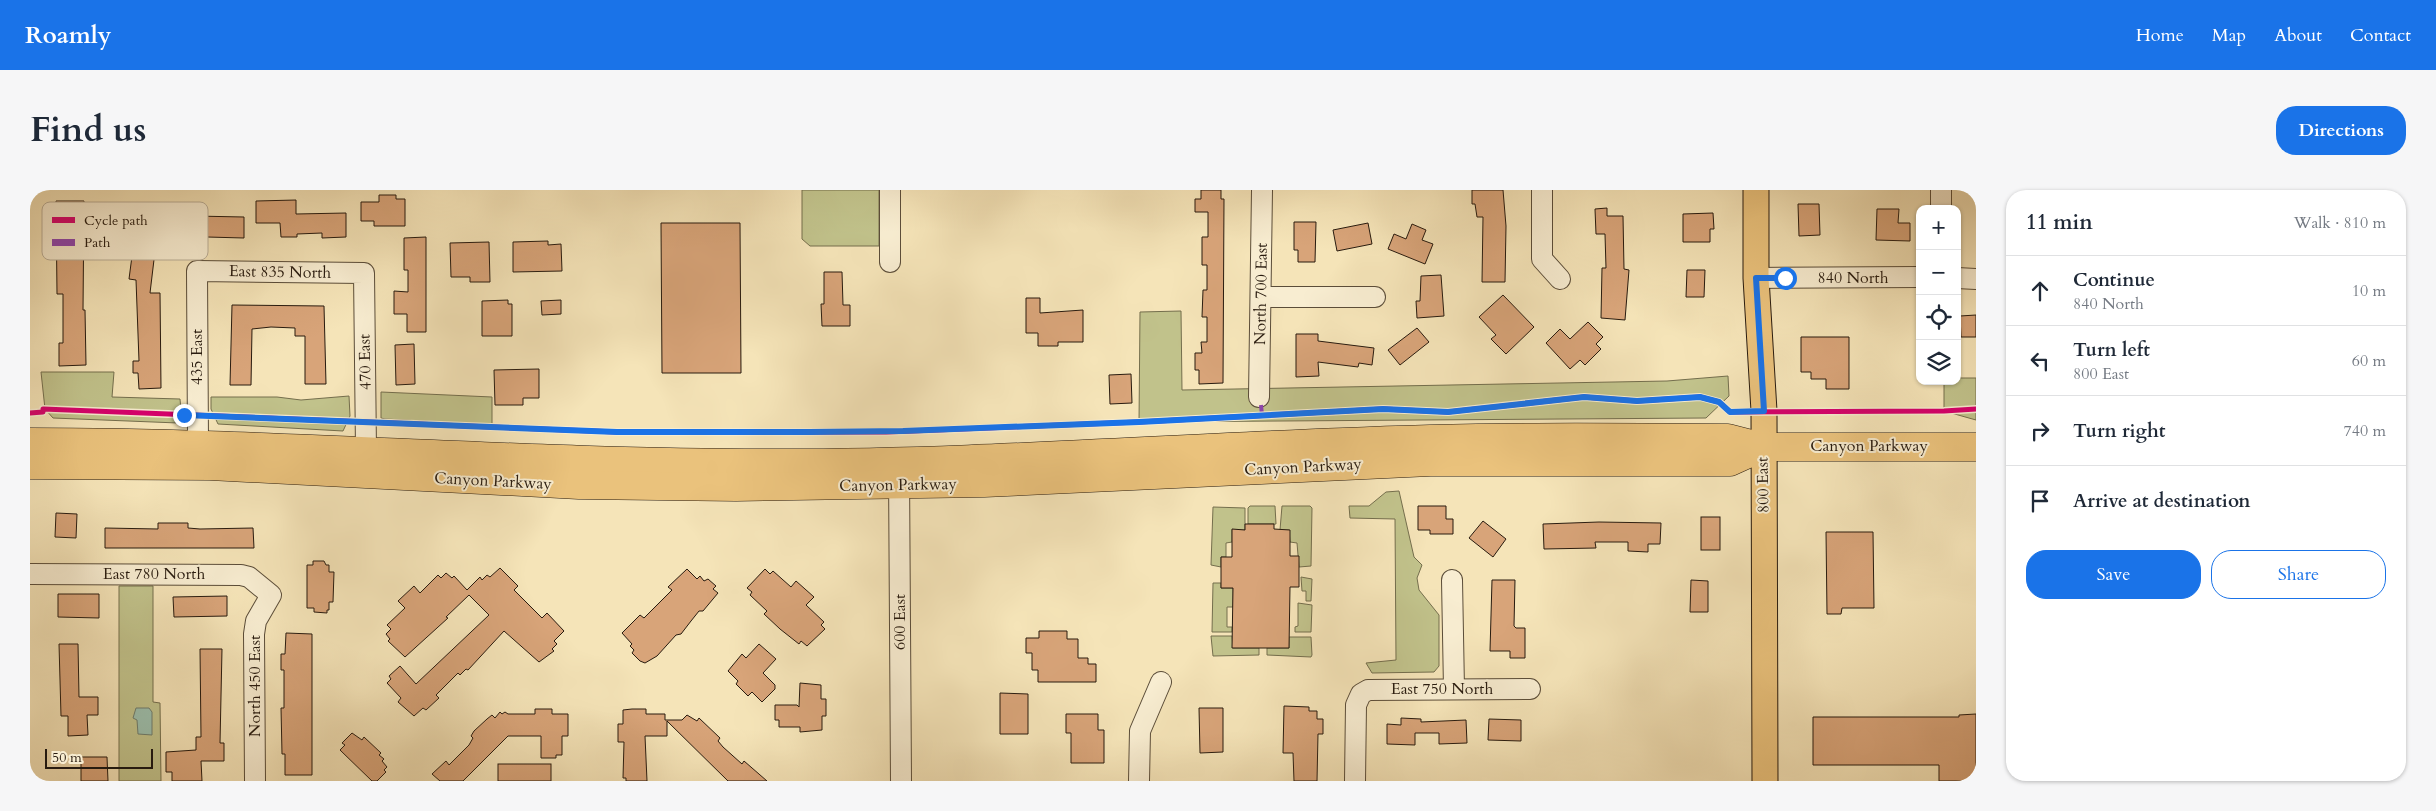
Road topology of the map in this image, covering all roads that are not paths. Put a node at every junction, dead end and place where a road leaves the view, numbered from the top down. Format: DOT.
graph roads {
  1 [pos="890,190"];
  2 [pos="1262,190"];
  3 [pos="1542,190"];
  4 [pos="1756,190"];
  5 [pos="1941,190"];
  6 [pos="1941,205"];
  7 [pos="890,262"];
  8 [pos="197,271"];
  9 [pos="364,273"];
  10 [pos="1916,277"];
  11 [pos="1756,278"];
  12 [pos="1961,278"];
  13 [pos="1560,279"];
  14 [pos="1976,279"];
  15 [pos="1262,297"];
  16 [pos="1375,297"];
  17 [pos="1259,397"];
  18 [pos="30,442"];
  19 [pos="198,443"];
  20 [pos="1763,446"];
  21 [pos="1976,447"];
  22 [pos="366,450"];
  23 [pos="30,465"];
  24 [pos="899,474"];
  25 [pos="30,574"];
  26 [pos="1452,580"];
  27 [pos="271,595"];
  28 [pos="1161,682"];
  29 [pos="1530,689"];
  30 [pos="1454,690"];
  31 [pos="255,781"];
  32 [pos="902,781"];
  33 [pos="1139,781"];
  34 [pos="1355,781"];
  35 [pos="1765,781"];
  1 -- 7 [label="street"];
  2 -- 15 [label="street, North 700 East"];
  3 -- 13 [label="street"];
  4 -- 11 [label="main road, 800 East"];
  5 -- 6 [label="street"];
  8 -- 9 [label="street, East 835 North"];
  8 -- 19 [label="street, 435 East"];
  9 -- 22 [label="street, 470 East"];
  10 -- 11 [label="street, 840 North"];
  11 -- 20 [label="main road, 800 East"];
  12 -- 14 [label="street"];
  15 -- 16 [label="street"];
  15 -- 17 [label="street, North 700 East"];
  18 -- 19 [label="highway, Canyon Parkway"];
  19 -- 22 [label="highway, Canyon Parkway"];
  20 -- 21 [label="highway, Canyon Parkway"];
  20 -- 24 [label="highway, Canyon Parkway"];
  20 -- 35 [label="main road, 800 East"];
  22 -- 24 [label="highway, Canyon Parkway"];
  23 -- 24 [label="highway, Canyon Parkway"];
  24 -- 32 [label="street, 600 East"];
  25 -- 27 [label="street, East 780 North"];
  26 -- 30 [label="street"];
  27 -- 31 [label="street, North 450 East"];
  28 -- 33 [label="street"];
  29 -- 30 [label="street, East 750 North"];
  30 -- 34 [label="street, East 750 North"];
}
